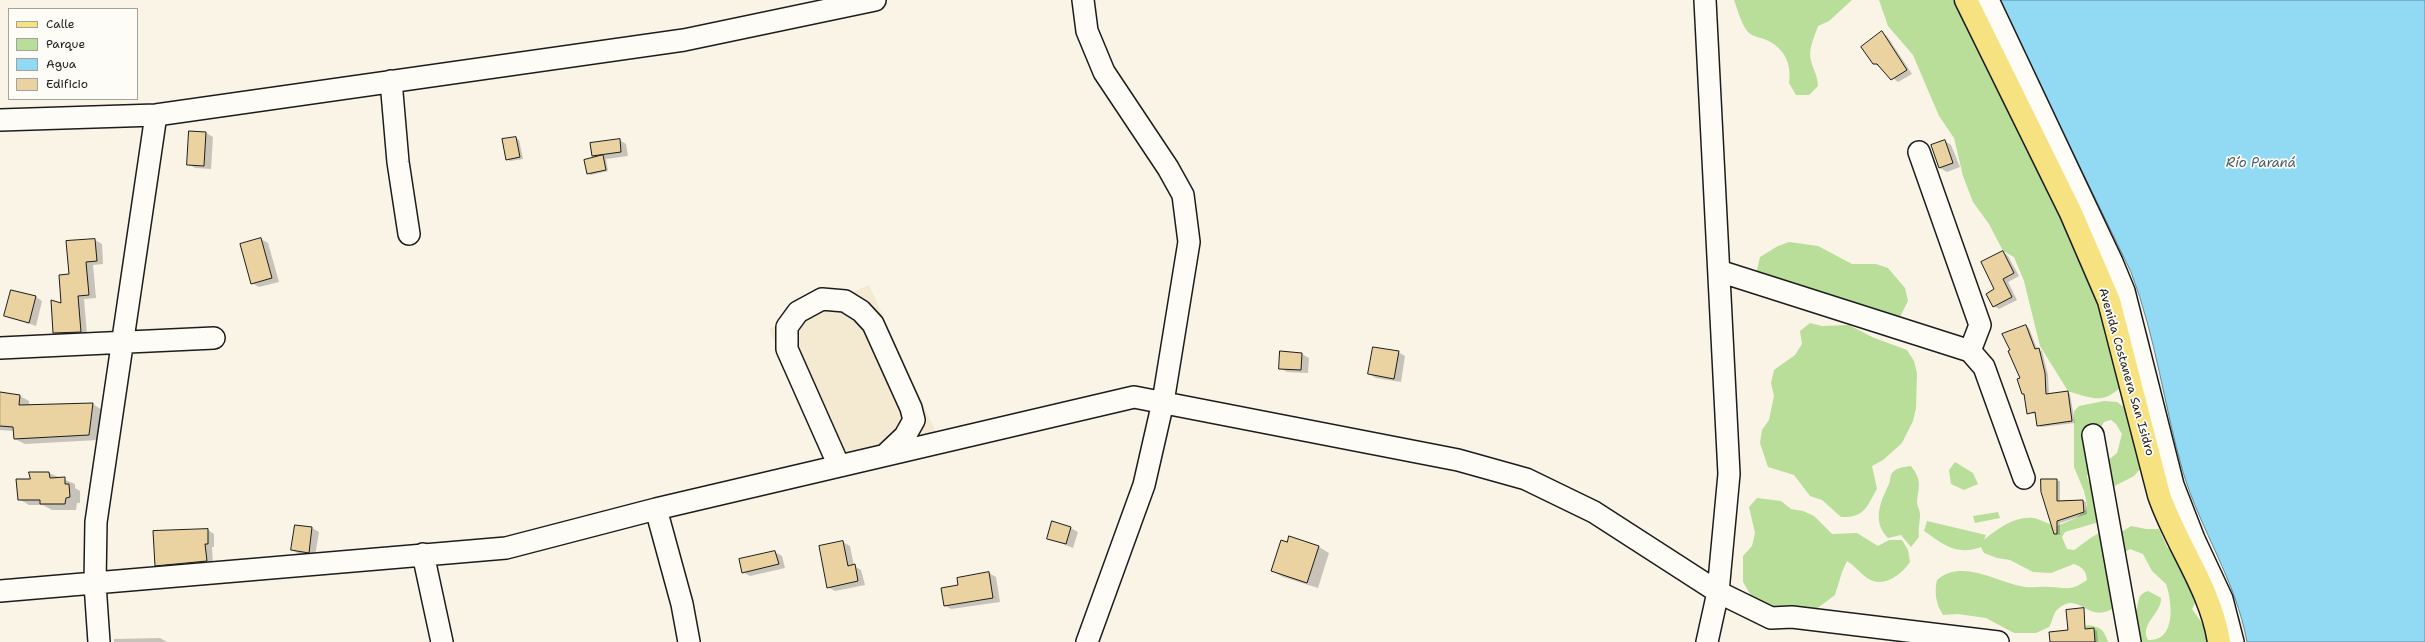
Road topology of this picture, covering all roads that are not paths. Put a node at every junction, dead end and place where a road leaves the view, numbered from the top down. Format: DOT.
graph roads {
  1 [pos="876,0"];
  2 [pos="1083,0"];
  3 [pos="1705,0"];
  4 [pos="1966,0"];
  5 [pos="1988,0"];
  6 [pos="391,81"];
  7 [pos="156,115"];
  8 [pos="0,120"];
  9 [pos="1919,152"];
  10 [pos="409,234"];
  11 [pos="1719,271"];
  12 [pos="214,338"];
  13 [pos="124,341"];
  14 [pos="0,348"];
  15 [pos="1970,351"];
  16 [pos="1163,402"];
  17 [pos="2093,435"];
  18 [pos="886,455"];
  19 [pos="839,466"];
  20 [pos="2024,478"];
  21 [pos="656,509"];
  22 [pos="423,554"];
  23 [pos="95,584"];
  24 [pos="0,591"];
  25 [pos="1718,592"];
  26 [pos="99,642"];
  27 [pos="442,642"];
  28 [pos="690,642"];
  29 [pos="1087,642"];
  30 [pos="1707,642"];
  31 [pos="1998,642"];
  32 [pos="2130,642"];
  33 [pos="2219,642"];
  34 [pos="2234,642"];
  1 -- 6 [label="street"];
  2 -- 16 [label="street"];
  3 -- 11 [label="street"];
  4 -- 33 [label="main road, Avenida Costanera San Isidro"];
  5 -- 34 [label="street"];
  6 -- 7 [label="street"];
  6 -- 10 [label="street"];
  7 -- 8 [label="street"];
  7 -- 13 [label="street"];
  9 -- 15 [label="street"];
  11 -- 15 [label="street"];
  11 -- 25 [label="street"];
  12 -- 13 [label="street"];
  13 -- 14 [label="street"];
  13 -- 23 [label="street"];
  15 -- 20 [label="street"];
  16 -- 18 [label="street"];
  16 -- 25 [label="street"];
  16 -- 29 [label="street"];
  17 -- 32 [label="street"];
  18 -- 19 [label="street"];
  18 -- 19 [label="street"];
  19 -- 21 [label="street"];
  21 -- 22 [label="street"];
  21 -- 28 [label="street"];
  22 -- 23 [label="street"];
  22 -- 27 [label="street"];
  23 -- 24 [label="street"];
  23 -- 26 [label="street"];
  25 -- 30 [label="street"];
  25 -- 31 [label="street"];
}
